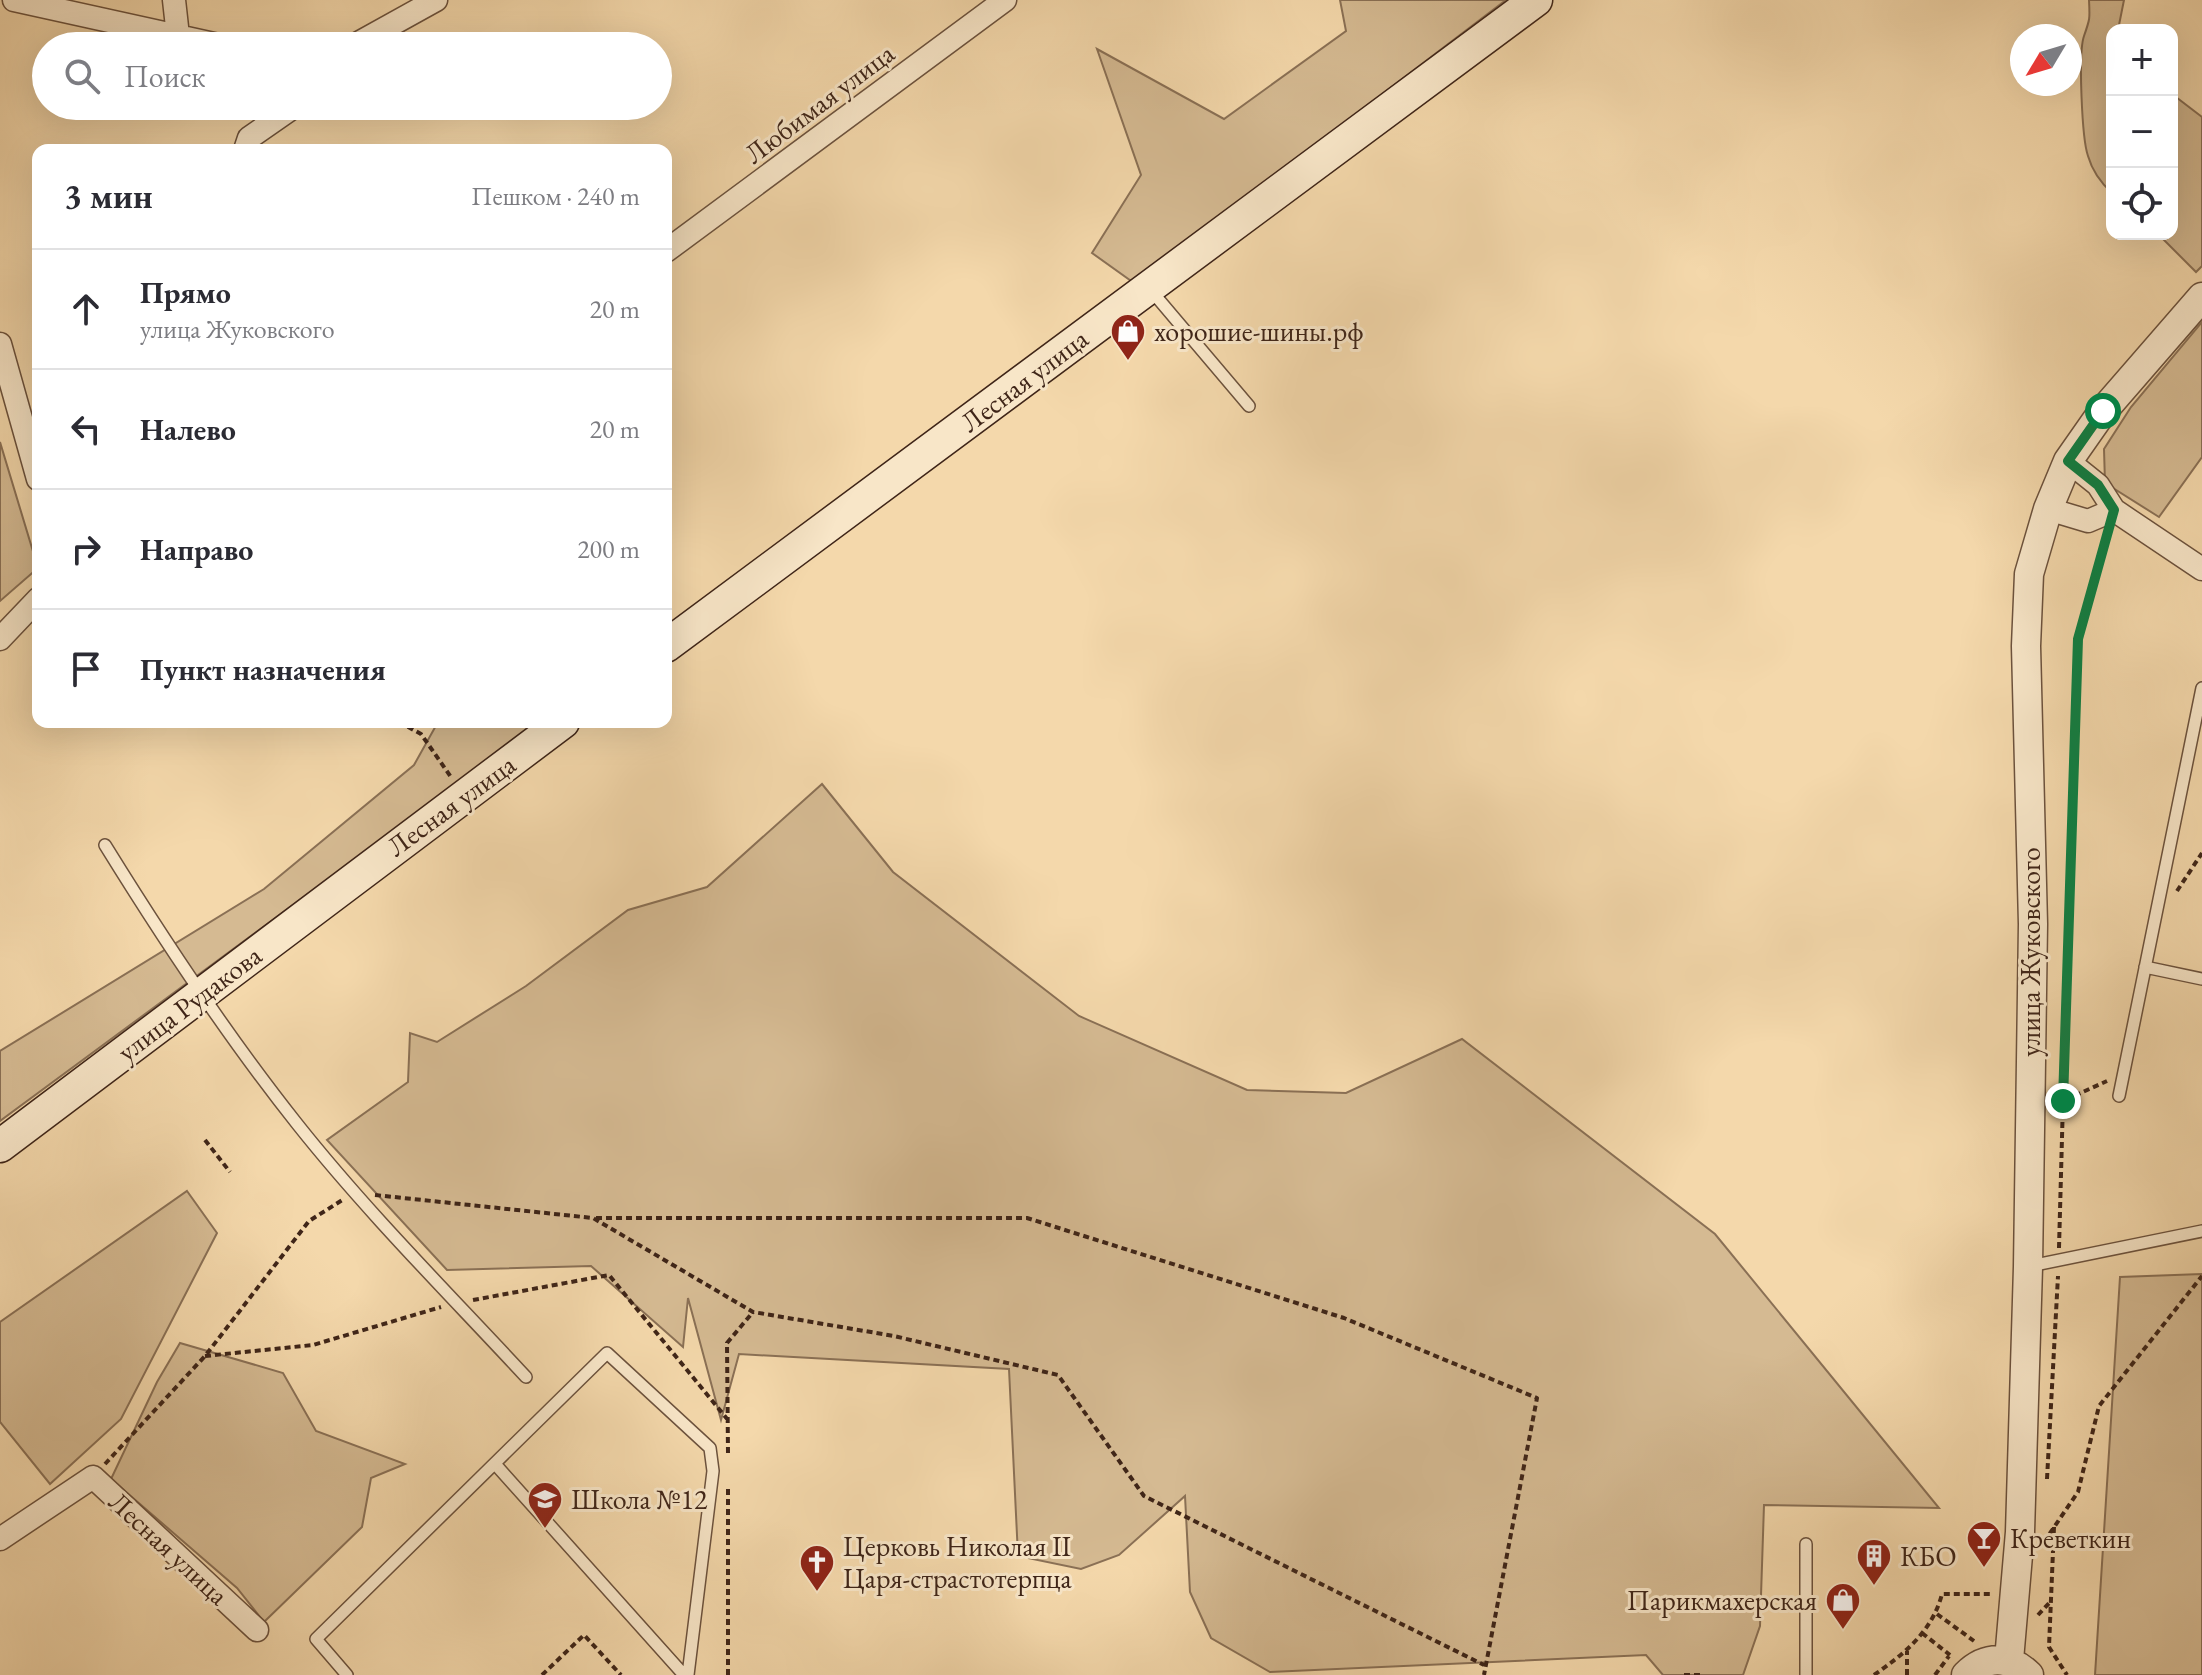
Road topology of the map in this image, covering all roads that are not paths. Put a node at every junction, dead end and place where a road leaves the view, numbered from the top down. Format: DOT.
graph roads {
  1 [pos="14,0"];
  2 [pos="174,0"];
  3 [pos="436,0"];
  4 [pos="1005,0"];
  5 [pos="1536,0"];
  6 [pos="160,32"];
  7 [pos="178,32"];
  8 [pos="378,32"];
  9 [pos="275,120"];
  10 [pos="247,144"];
  11 [pos="672,247"];
  12 [pos="1149,288"];
  13 [pos="2202,297"];
  14 [pos="0,344"];
  15 [pos="1249,406"];
  16 [pos="32,458"];
  17 [pos="2068,461"];
  18 [pos="2048,509"];
  19 [pos="2114,510"];
  20 [pos="2202,569"];
  21 [pos="32,605"];
  22 [pos="0,639"];
  23 [pos="672,642"];
  24 [pos="2202,688"];
  25 [pos="555,728"];
  26 [pos="105,845"];
  27 [pos="377,860"];
  28 [pos="2145,967"];
  29 [pos="2202,979"];
  30 [pos="200,995"];
  31 [pos="2119,1096"];
  32 [pos="0,1146"];
  33 [pos="2202,1231"];
  34 [pos="2028,1267"];
  35 [pos="526,1377"];
  36 [pos="496,1465"];
  37 [pos="0,1539"];
  38 [pos="1806,1544"];
  39 [pos="257,1630"];
  40 [pos="1958,1665"];
  41 [pos="2019,1668"];
  42 [pos="347,1675"];
  43 [pos="686,1675"];
  44 [pos="1806,1675"];
  1 -- 6 [label="street"];
  2 -- 7 [label="street"];
  3 -- 8 [label="street"];
  4 -- 11 [label="street, Любимая улица"];
  5 -- 12 [label="main road, Лесная улица"];
  9 -- 10 [label="street"];
  12 -- 15 [label="lane"];
  12 -- 23 [label="main road, Лесная улица"];
  13 -- 17 [label="street, улица Жуковского"];
  14 -- 16 [label="street"];
  17 -- 18 [label="street, улица Жуковского"];
  17 -- 19 [label="street"];
  18 -- 19 [label="street"];
  18 -- 34 [label="street, улица Жуковского"];
  19 -- 20 [label="street"];
  21 -- 22 [label="street"];
  24 -- 28 [label="lane"];
  25 -- 27 [label="main road, Лесная улица"];
  26 -- 30 [label="lane"];
  27 -- 30 [label="main road, улица Рудакова"];
  28 -- 29 [label="lane"];
  28 -- 31 [label="lane"];
  30 -- 32 [label="main road, улица Рудакова"];
  30 -- 35 [label="lane"];
  33 -- 34 [label="lane"];
  34 -- 41 [label="street, улица Жуковского"];
  36 -- 42 [label="lane"];
  36 -- 43 [label="lane"];
  36 -- 43 [label="lane"];
  37 -- 39 [label="street, Лесная улица"];
  38 -- 44 [label="lane"];
  40 -- 41 [label="street"];
}
